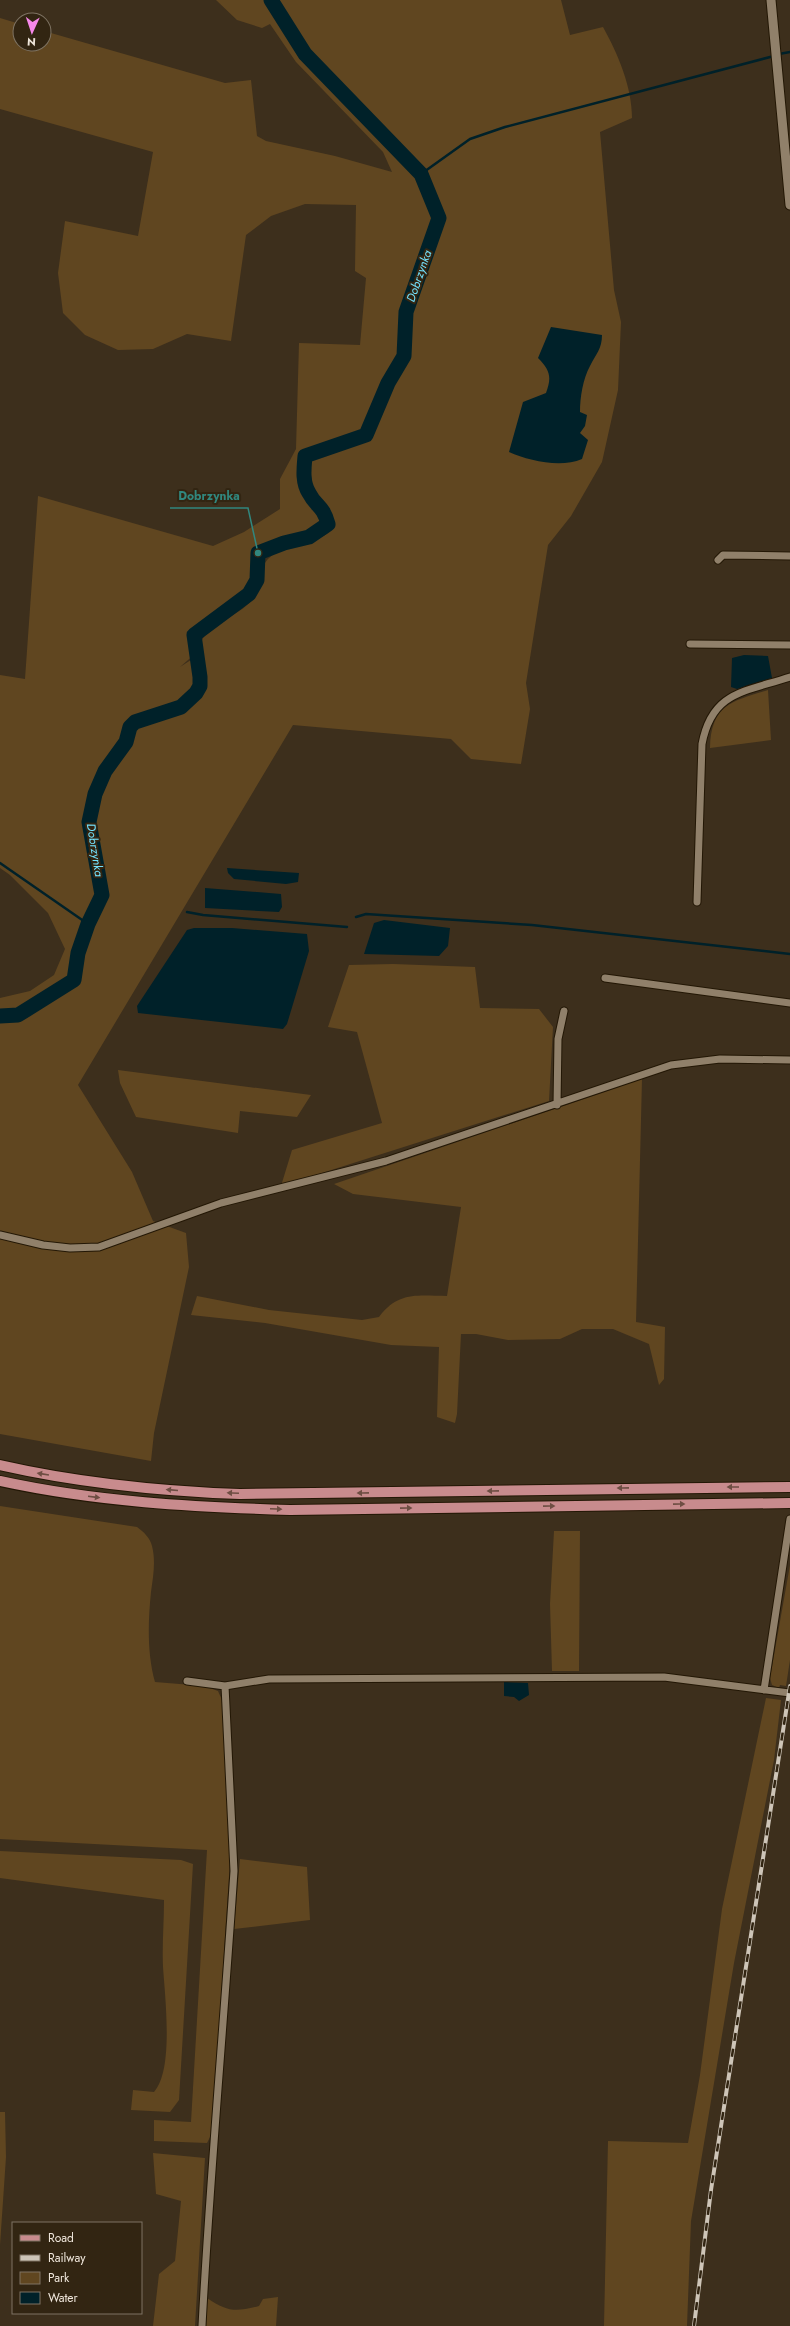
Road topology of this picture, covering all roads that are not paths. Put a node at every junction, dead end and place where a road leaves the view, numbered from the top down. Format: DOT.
graph roads {
  1 [pos="771,0"];
  2 [pos="790,205"];
  3 [pos="790,556"];
  4 [pos="718,560"];
  5 [pos="690,644"];
  6 [pos="790,645"];
  7 [pos="790,677"];
  8 [pos="696,902"];
  9 [pos="605,978"];
  10 [pos="790,1003"];
  11 [pos="564,1011"];
  12 [pos="790,1060"];
  13 [pos="557,1105"];
  14 [pos="0,1235"];
  15 [pos="0,1465"];
  16 [pos="0,1481"];
  17 [pos="790,1486"];
  18 [pos="790,1503"];
  19 [pos="790,1519"];
  20 [pos="187,1681"];
  21 [pos="225,1686"];
  22 [pos="764,1690"];
  23 [pos="790,1693"];
  24 [pos="202,2326"];
  1 -- 2 [label="street"];
  3 -- 4 [label="street"];
  5 -- 6 [label="street"];
  7 -- 8 [label="street"];
  9 -- 10 [label="street"];
  11 -- 13 [label="street"];
  12 -- 13 [label="street"];
  13 -- 14 [label="street"];
  17 -- 15 [label="main road, one-way"];
  16 -- 18 [label="main road, one-way"];
  19 -- 22 [label="street"];
  20 -- 21 [label="street"];
  21 -- 22 [label="street"];
  21 -- 24 [label="street"];
  22 -- 23 [label="street"];
}
